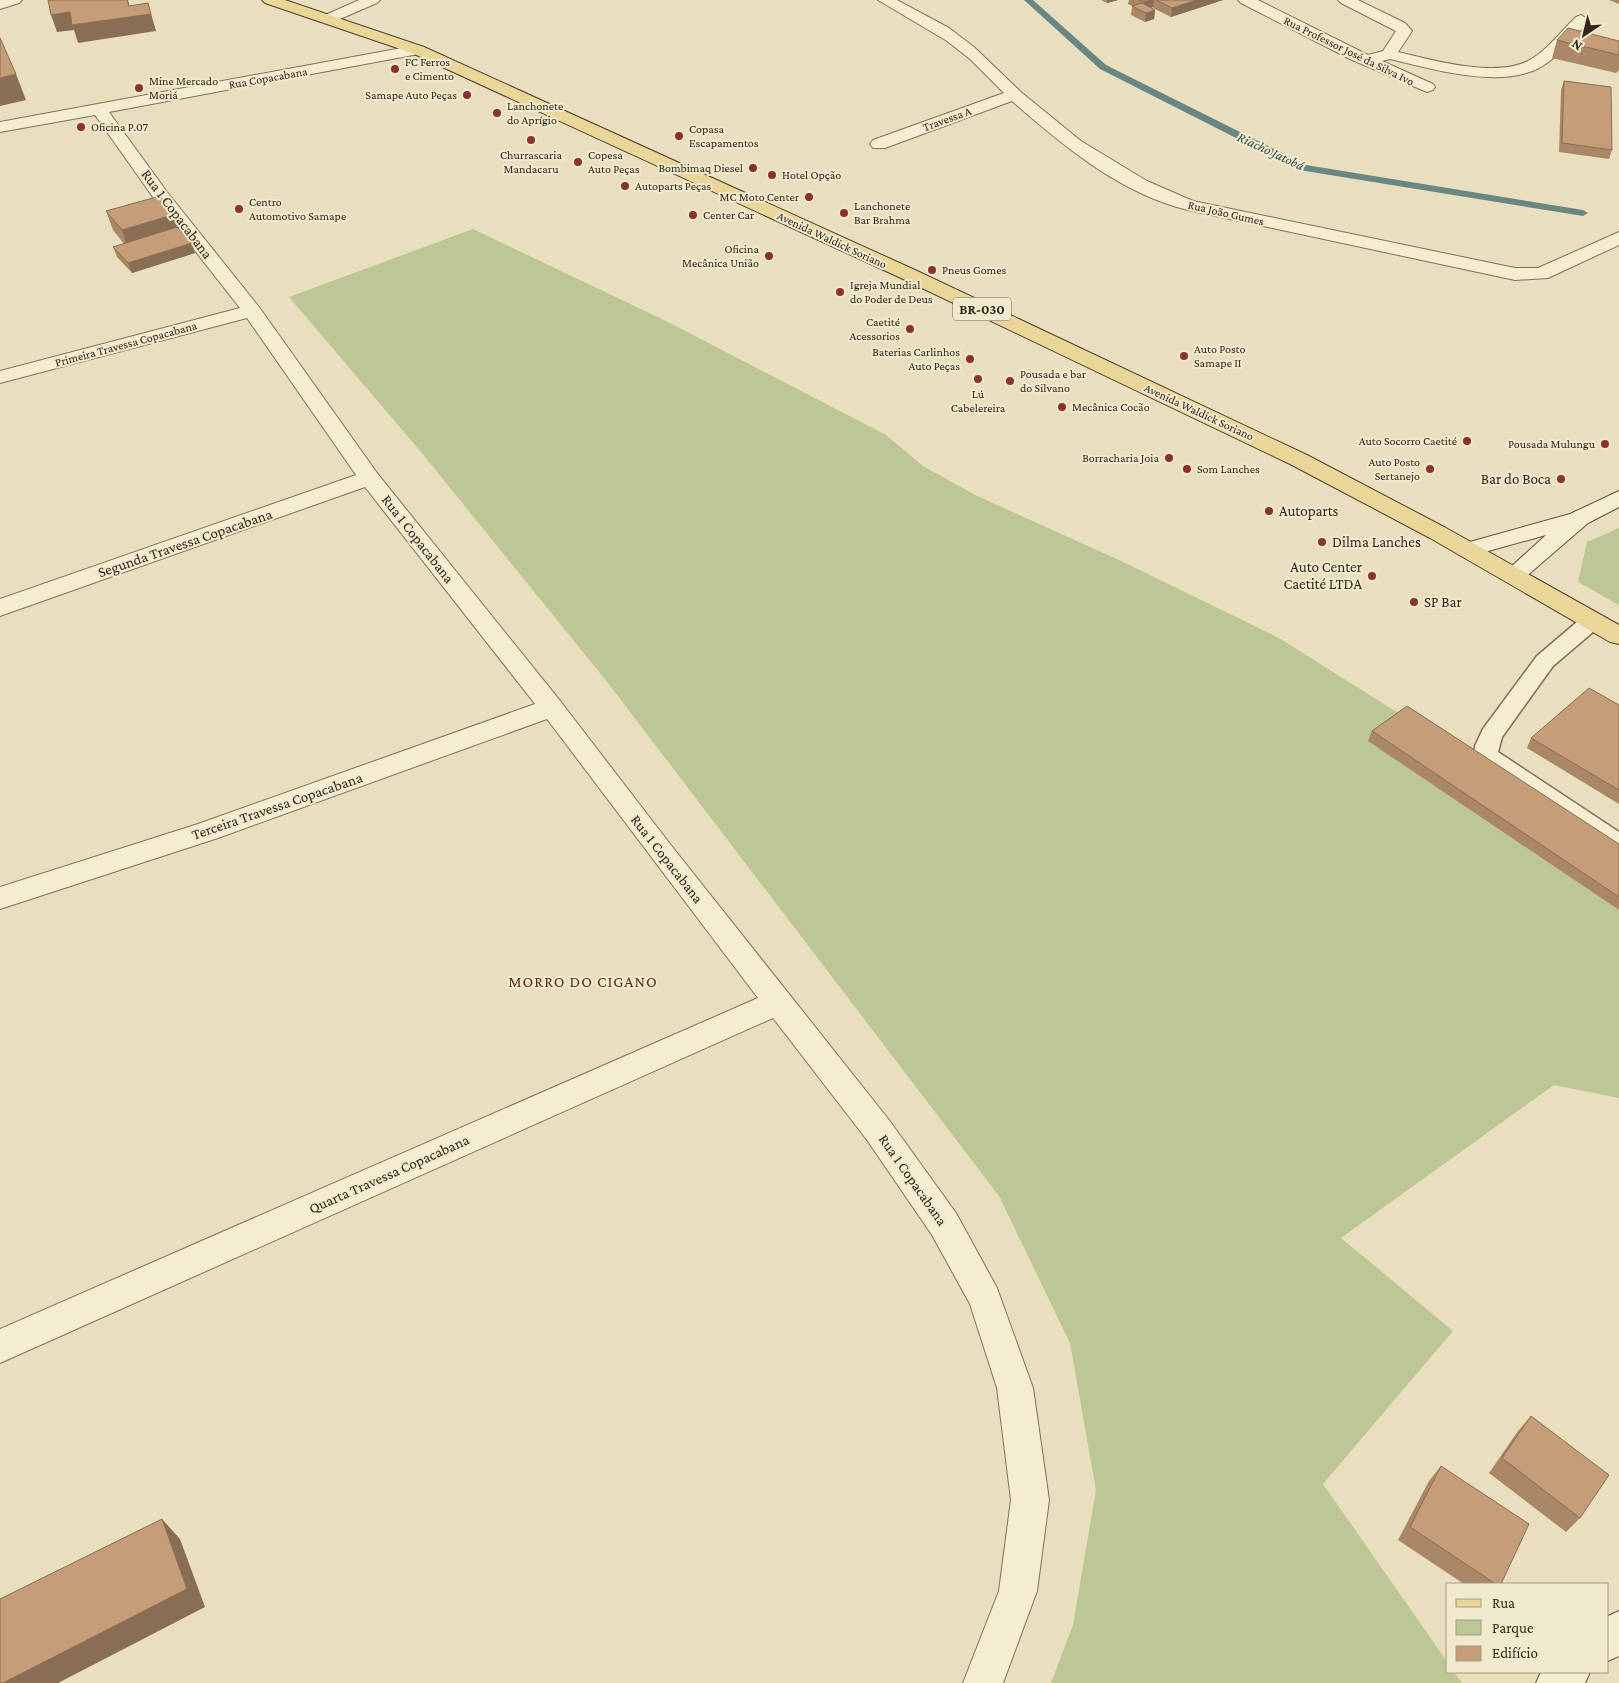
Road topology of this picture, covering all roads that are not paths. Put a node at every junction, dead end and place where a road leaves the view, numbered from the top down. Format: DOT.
graph roads {
  1 [pos="14,0"];
  2 [pos="270,0"];
  3 [pos="372,0"];
  4 [pos="885,0"];
  5 [pos="1246,0"];
  6 [pos="1346,0"];
  7 [pos="0,4"];
  8 [pos="328,19"];
  9 [pos="1581,20"];
  10 [pos="418,50"];
  11 [pos="1389,54"];
  12 [pos="1356,56"];
  13 [pos="1426,87"];
  14 [pos="1015,95"];
  15 [pos="99,109"];
  16 [pos="0,127"];
  17 [pos="879,144"];
  18 [pos="1619,238"];
  19 [pos="252,311"];
  20 [pos="0,376"];
  21 [pos="369,478"];
  22 [pos="1619,498"];
  23 [pos="1580,518"];
  24 [pos="1467,550"];
  25 [pos="1514,575"];
  26 [pos="0,608"];
  27 [pos="1592,621"];
  28 [pos="1619,636"];
  29 [pos="552,708"];
  30 [pos="1619,844"];
  31 [pos="0,898"];
  32 [pos="779,1002"];
  33 [pos="0,1346"];
  34 [pos="1619,1631"];
  35 [pos="1609,1640"];
  36 [pos="1569,1673"];
  37 [pos="983,1683"];
  38 [pos="1556,1683"];
  1 -- 7 [label="street"];
  2 -- 8 [label="main road, Avenida Waldick Soriano / BR-030"];
  3 -- 8 [label="street"];
  4 -- 14 [label="street, Rua João Gumes"];
  5 -- 12 [label="street, Rua Professor José da Silva Ivo"];
  6 -- 11 [label="street"];
  8 -- 10 [label="main road, Avenida Waldick Soriano / BR-030"];
  9 -- 11 [label="street"];
  10 -- 15 [label="street, Rua Copacabana"];
  10 -- 24 [label="main road, Avenida Waldick Soriano / BR-030"];
  11 -- 12 [label="street"];
  12 -- 13 [label="street, Rua Professor José da Silva Ivo"];
  14 -- 17 [label="street, Travessa A"];
  14 -- 18 [label="street, Rua João Gumes"];
  15 -- 16 [label="street, Rua Copacabana"];
  15 -- 19 [label="street, Rua 1 Copacabana"];
  19 -- 20 [label="street, Primeira Travessa Copacabana"];
  19 -- 21 [label="street, Rua 1 Copacabana"];
  21 -- 26 [label="street, Segunda Travessa Copacabana"];
  21 -- 29 [label="street, Rua 1 Copacabana"];
  22 -- 23 [label="street"];
  23 -- 24 [label="street"];
  23 -- 25 [label="street"];
  24 -- 25 [label="main road, Avenida Waldick Soriano / BR-030"];
  25 -- 27 [label="main road, Avenida Waldick Soriano / BR-030"];
  27 -- 28 [label="main road, Avenida Waldick Soriano / BR-030"];
  27 -- 30 [label="lane"];
  29 -- 31 [label="street, Terceira Travessa Copacabana"];
  29 -- 32 [label="street, Rua 1 Copacabana"];
  32 -- 33 [label="street, Quarta Travessa Copacabana"];
  32 -- 37 [label="street, Rua 1 Copacabana"];
  34 -- 35 [label="street"];
  36 -- 38 [label="street"];
}
